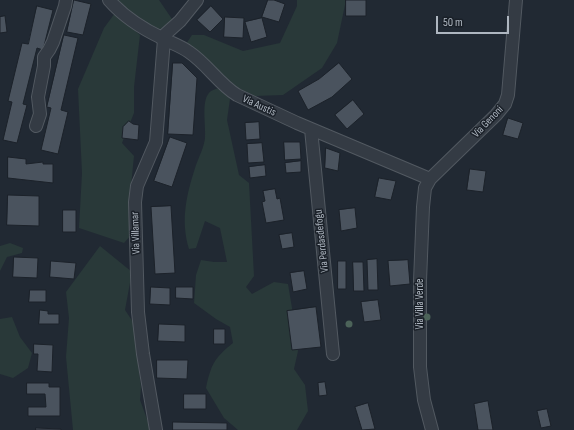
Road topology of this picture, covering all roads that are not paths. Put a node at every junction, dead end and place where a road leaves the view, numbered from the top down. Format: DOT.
graph roads {
  1 [pos="66,0"];
  2 [pos="109,0"];
  3 [pos="197,0"];
  4 [pos="516,0"];
  5 [pos="163,39"];
  6 [pos="36,126"];
  7 [pos="311,129"];
  8 [pos="430,179"];
  9 [pos="333,354"];
  10 [pos="156,430"];
  11 [pos="432,430"];
  1 -- 6 [label="street"];
  2 -- 5 [label="street, Via Austis"];
  3 -- 5 [label="street"];
  4 -- 8 [label="street, Via Genoni"];
  5 -- 7 [label="street, Via Austis"];
  5 -- 10 [label="street, Via Villamar"];
  7 -- 8 [label="street, Via Austis"];
  7 -- 9 [label="street, Via Perdasdefogu"];
  8 -- 11 [label="street, Via Villa Verde"];
}
